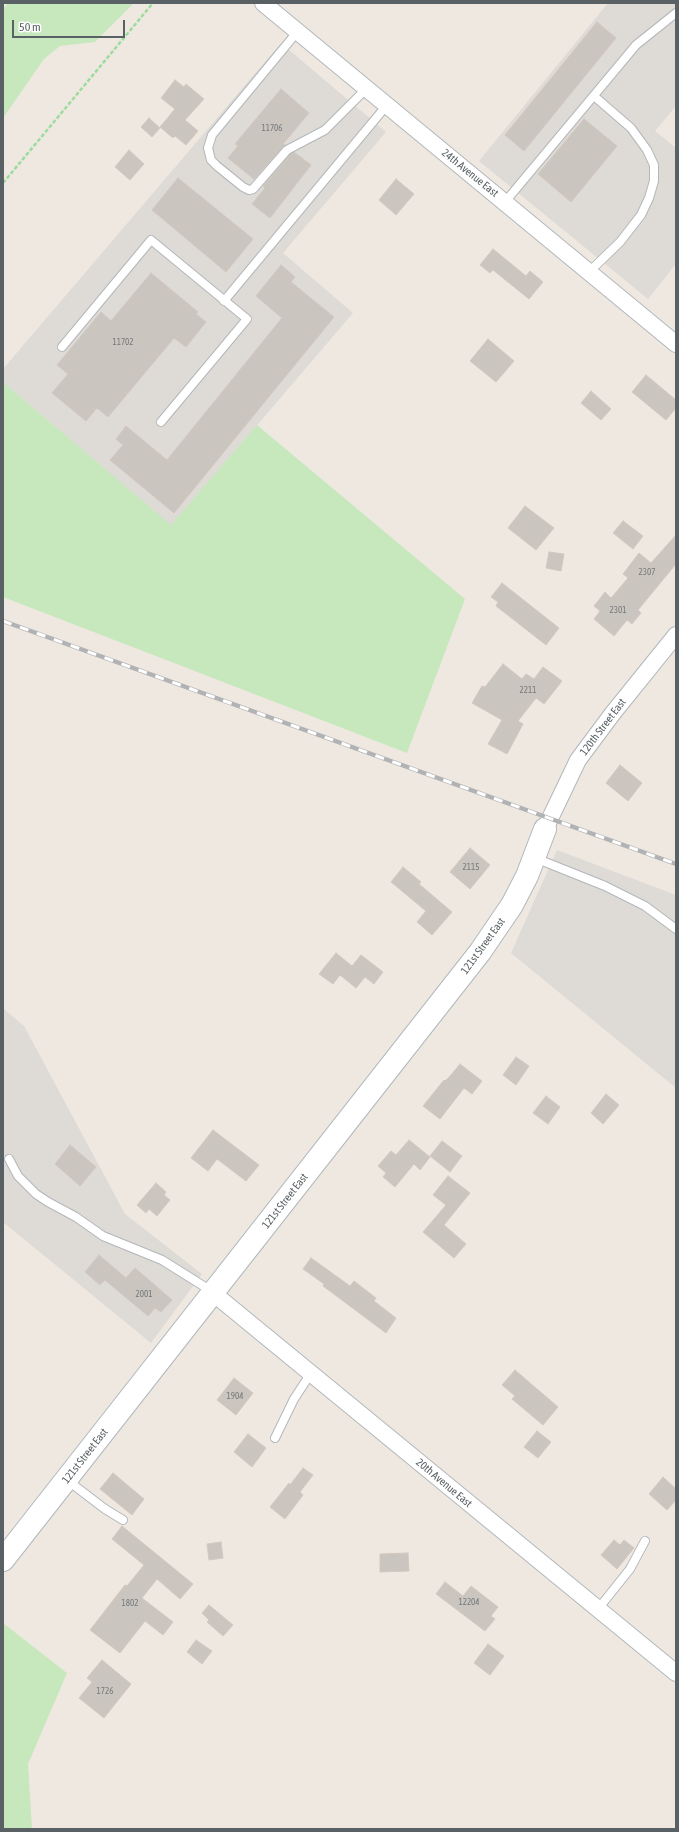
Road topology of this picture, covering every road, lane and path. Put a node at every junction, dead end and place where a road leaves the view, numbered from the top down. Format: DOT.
graph roads {
  1 [pos="153,3"];
  2 [pos="263,3"];
  3 [pos="676,13"];
  4 [pos="298,32"];
  5 [pos="366,88"];
  6 [pos="594,96"];
  7 [pos="387,105"];
  8 [pos="3,183"];
  9 [pos="506,202"];
  10 [pos="590,272"];
  11 [pos="224,301"];
  12 [pos="676,344"];
  13 [pos="62,347"];
  14 [pos="161,422"];
  15 [pos="676,635"];
  16 [pos="545,829"];
  17 [pos="534,857"];
  18 [pos="676,929"];
  19 [pos="9,1158"];
  20 [pos="213,1293"];
  21 [pos="311,1373"];
  22 [pos="275,1438"];
  23 [pos="67,1479"];
  24 [pos="123,1520"];
  25 [pos="645,1541"];
  26 [pos="5,1554"];
  27 [pos="598,1609"];
  28 [pos="676,1673"];
  1 -- 8 [label="path"];
  2 -- 4 [label="street, 24th Avenue East"];
  3 -- 6 [label="lane"];
  4 -- 5 [label="street, 24th Avenue East"];
  4 -- 5 [label="lane"];
  5 -- 7 [label="street, 24th Avenue East"];
  6 -- 9 [label="lane"];
  6 -- 10 [label="lane"];
  7 -- 9 [label="street, 24th Avenue East"];
  7 -- 11 [label="lane"];
  9 -- 10 [label="street, 24th Avenue East"];
  10 -- 12 [label="street, 24th Avenue East"];
  11 -- 13 [label="lane"];
  11 -- 14 [label="lane"];
  15 -- 16 [label="street, 120th Street East"];
  16 -- 17 [label="street, 121st Street East"];
  17 -- 18 [label="lane"];
  17 -- 20 [label="street, 121st Street East"];
  19 -- 20 [label="lane"];
  20 -- 21 [label="street, 20th Avenue East"];
  20 -- 23 [label="street, 121st Street East"];
  21 -- 22 [label="lane"];
  21 -- 27 [label="street, 20th Avenue East"];
  23 -- 24 [label="lane"];
  23 -- 26 [label="street, 121st Street East"];
  25 -- 27 [label="lane"];
  27 -- 28 [label="street, 20th Avenue East"];
}
